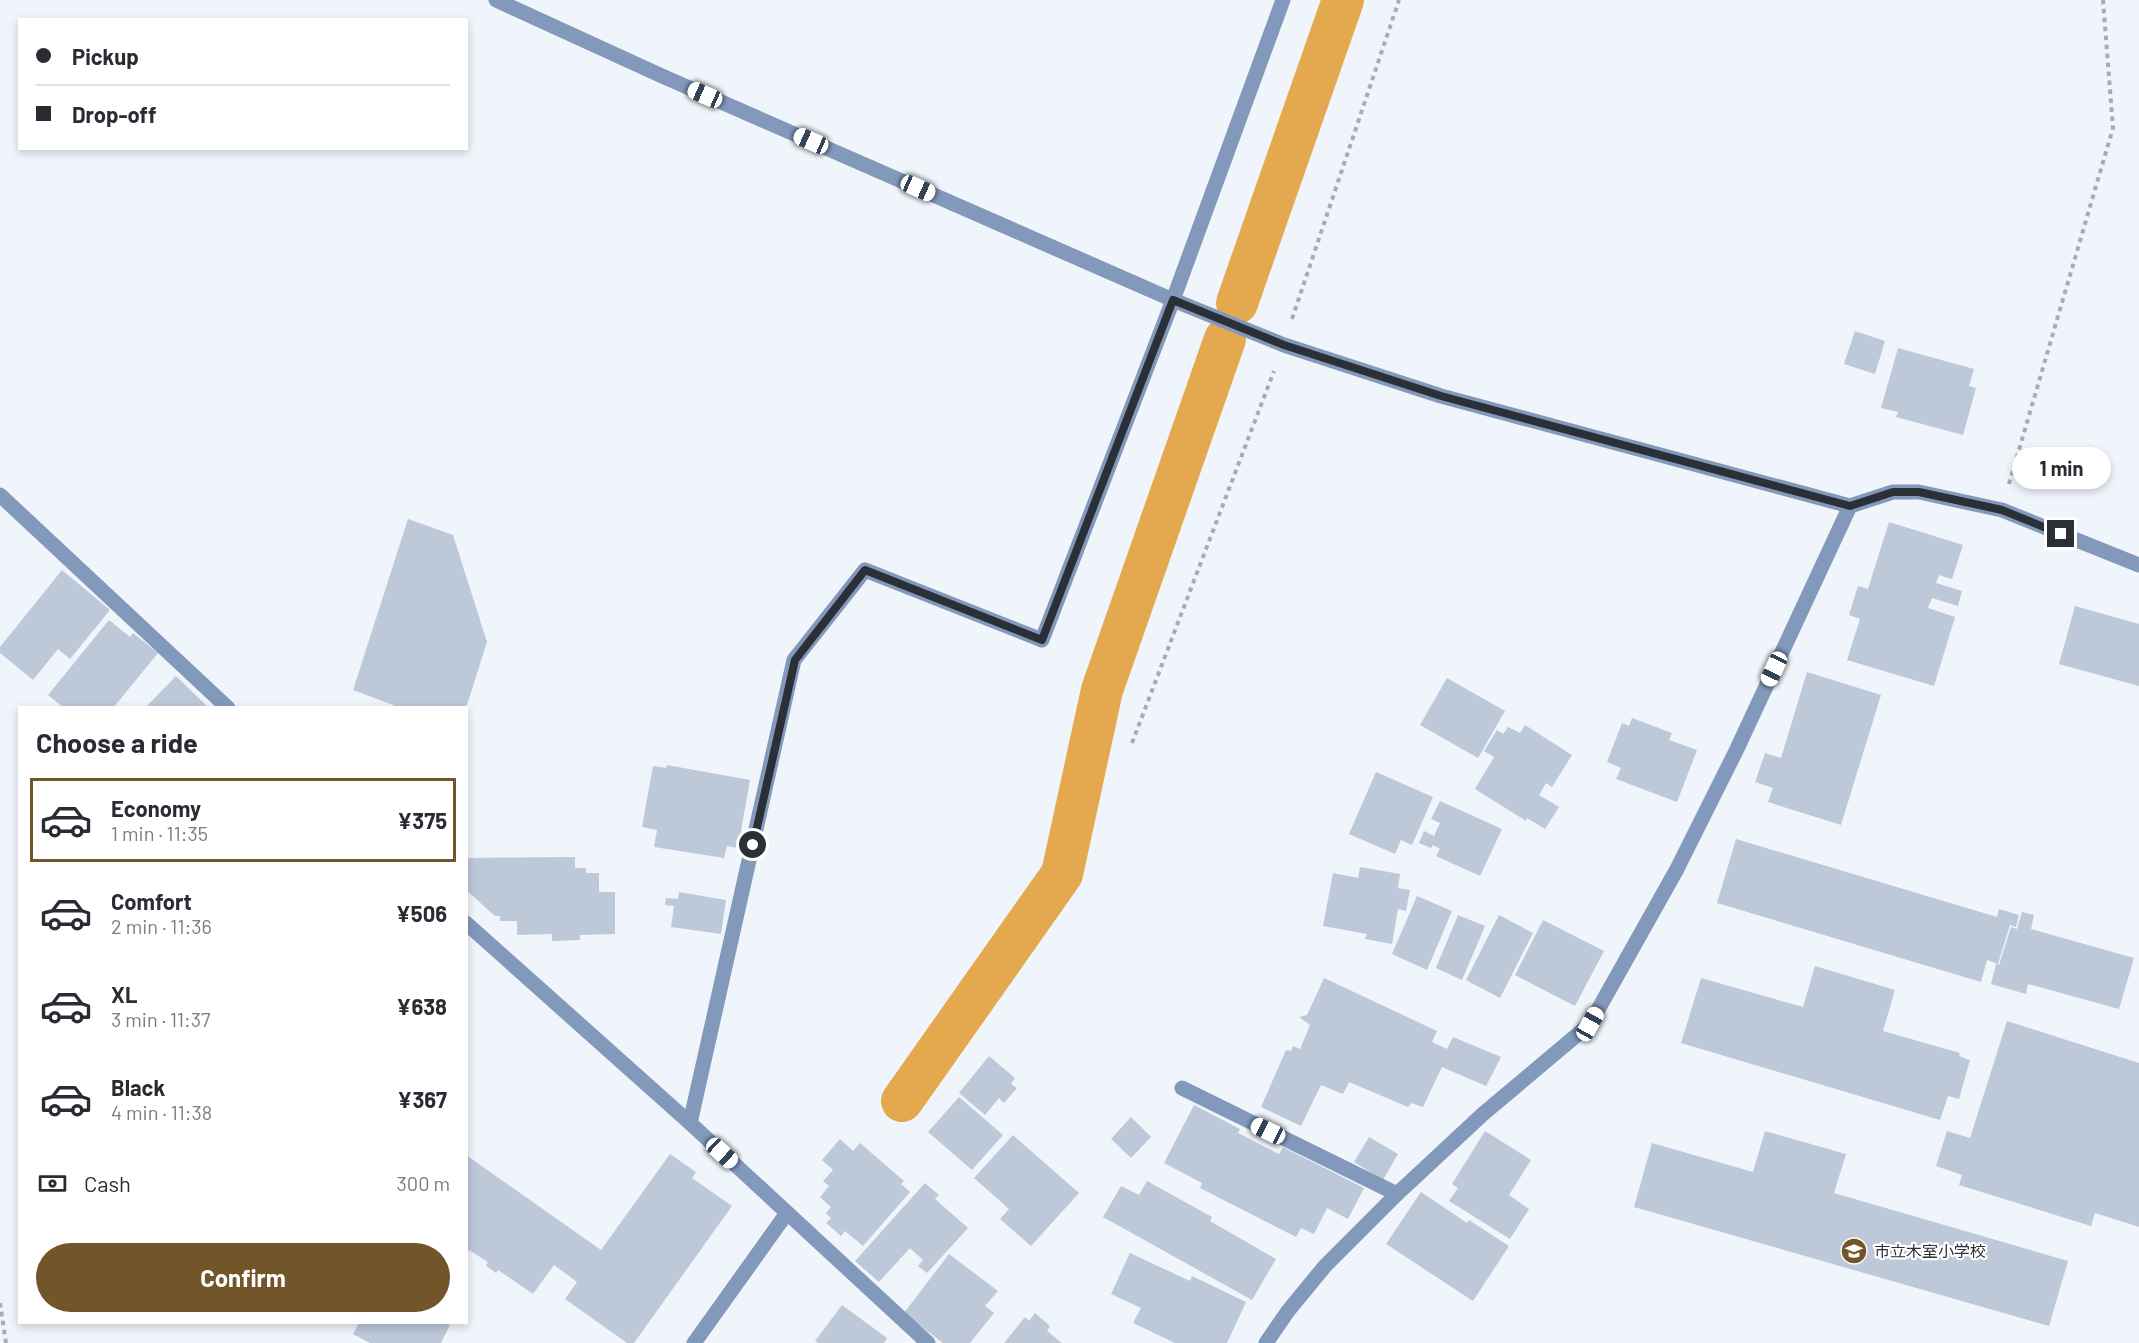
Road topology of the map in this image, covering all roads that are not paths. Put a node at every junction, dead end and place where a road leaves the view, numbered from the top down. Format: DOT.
graph roads {
  1 [pos="496,0"];
  2 [pos="1283,0"];
  3 [pos="1173,300"];
  4 [pos="0,495"];
  5 [pos="1850,506"];
  6 [pos="2139,565"];
  7 [pos="226,706"];
  8 [pos="468,925"];
  9 [pos="1182,1088"];
  10 [pos="690,1123"];
  11 [pos="1397,1194"];
  12 [pos="787,1213"];
  13 [pos="694,1343"];
  14 [pos="928,1343"];
  15 [pos="1266,1343"];
  1 -- 3 [label="street"];
  2 -- 3 [label="street"];
  3 -- 5 [label="street"];
  3 -- 10 [label="street"];
  4 -- 7 [label="street"];
  5 -- 6 [label="street"];
  5 -- 11 [label="street"];
  8 -- 10 [label="street"];
  9 -- 11 [label="street"];
  10 -- 12 [label="street"];
  11 -- 15 [label="street"];
  12 -- 13 [label="street"];
  12 -- 14 [label="street"];
}
